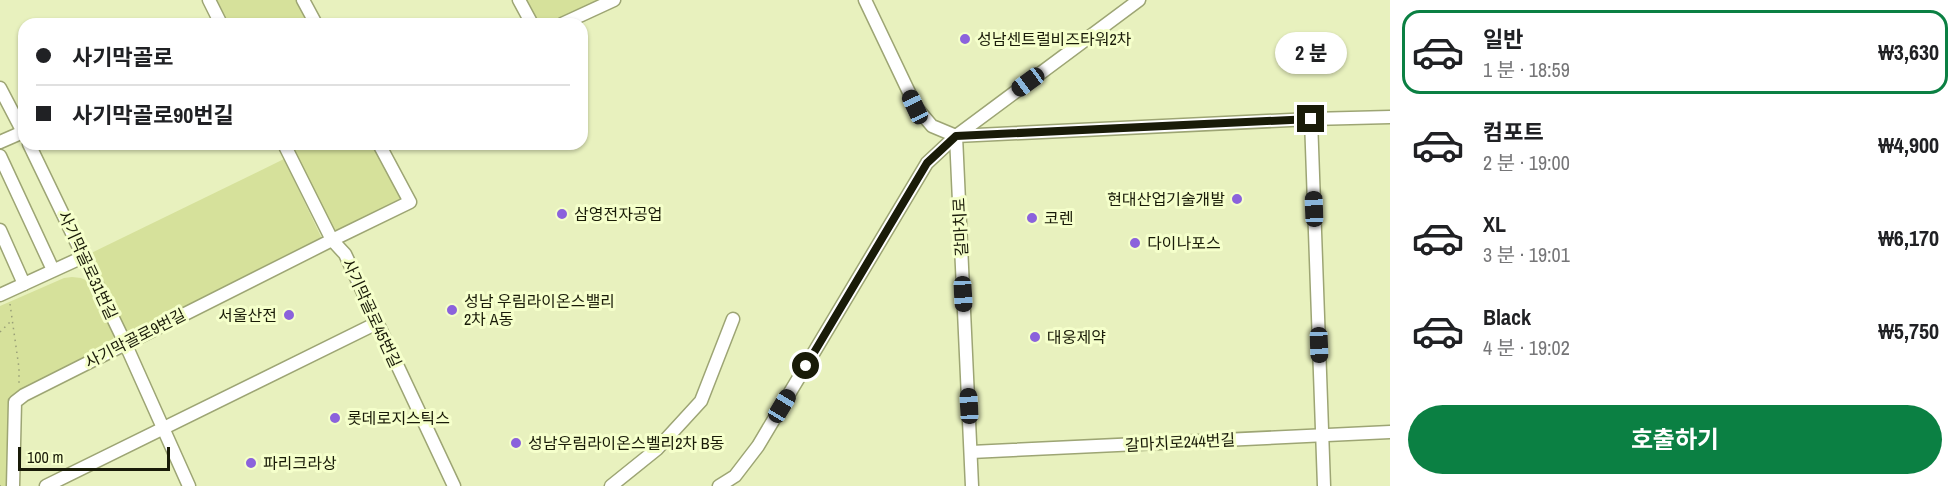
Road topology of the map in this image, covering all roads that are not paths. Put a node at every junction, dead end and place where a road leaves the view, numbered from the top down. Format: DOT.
graph roads {
  1 [pos="209,0"];
  2 [pos="303,0"];
  3 [pos="519,0"];
  4 [pos="614,0"];
  5 [pos="865,0"];
  6 [pos="1139,0"];
  7 [pos="218,18"];
  8 [pos="313,18"];
  9 [pos="529,18"];
  10 [pos="575,18"];
  11 [pos="0,88"];
  12 [pos="1390,117"];
  13 [pos="1311,119"];
  14 [pos="18,123"];
  15 [pos="18,135"];
  16 [pos="956,136"];
  17 [pos="0,142"];
  18 [pos="32,150"];
  19 [pos="287,150"];
  20 [pos="383,150"];
  21 [pos="0,156"];
  22 [pos="0,230"];
  23 [pos="332,240"];
  24 [pos="83,257"];
  25 [pos="53,270"];
  26 [pos="24,284"];
  27 [pos="5,298"];
  28 [pos="733,319"];
  29 [pos="377,323"];
  30 [pos="125,343"];
  31 [pos="163,428"];
  32 [pos="1390,432"];
  33 [pos="1322,436"];
  34 [pos="971,452"];
  35 [pos="13,486"];
  36 [pos="46,486"];
  37 [pos="189,486"];
  38 [pos="454,486"];
  39 [pos="611,486"];
  40 [pos="719,486"];
  41 [pos="972,486"];
  42 [pos="1324,486"];
  1 -- 7 [label="street"];
  2 -- 8 [label="street"];
  3 -- 9 [label="street"];
  4 -- 10 [label="street"];
  5 -- 16 [label="street"];
  6 -- 16 [label="street"];
  11 -- 14 [label="street"];
  12 -- 13 [label="street"];
  13 -- 16 [label="street"];
  13 -- 33 [label="street"];
  15 -- 17 [label="street"];
  16 -- 34 [label="street, 갈마치로"];
  16 -- 40 [label="street"];
  18 -- 24 [label="street, 사기막골로31번길"];
  19 -- 23 [label="street, 사기막골로45번길"];
  20 -- 23 [label="street, 사기막골로9번길"];
  21 -- 25 [label="street"];
  22 -- 26 [label="street"];
  23 -- 29 [label="street, 사기막골로45번길"];
  23 -- 30 [label="street, 사기막골로9번길"];
  24 -- 25 [label="street"];
  24 -- 30 [label="street, 사기막골로31번길"];
  25 -- 26 [label="street"];
  26 -- 27 [label="street"];
  28 -- 39 [label="street"];
  29 -- 31 [label="street"];
  29 -- 38 [label="street, 사기막골로45번길"];
  30 -- 31 [label="street, 사기막골로31번길"];
  30 -- 35 [label="street, 사기막골로9번길"];
  31 -- 36 [label="street"];
  31 -- 37 [label="street, 사기막골로31번길"];
  32 -- 33 [label="street, 갈마치로244번길"];
  33 -- 34 [label="street, 갈마치로244번길"];
  33 -- 42 [label="street"];
  34 -- 41 [label="street, 갈마치로"];
}
